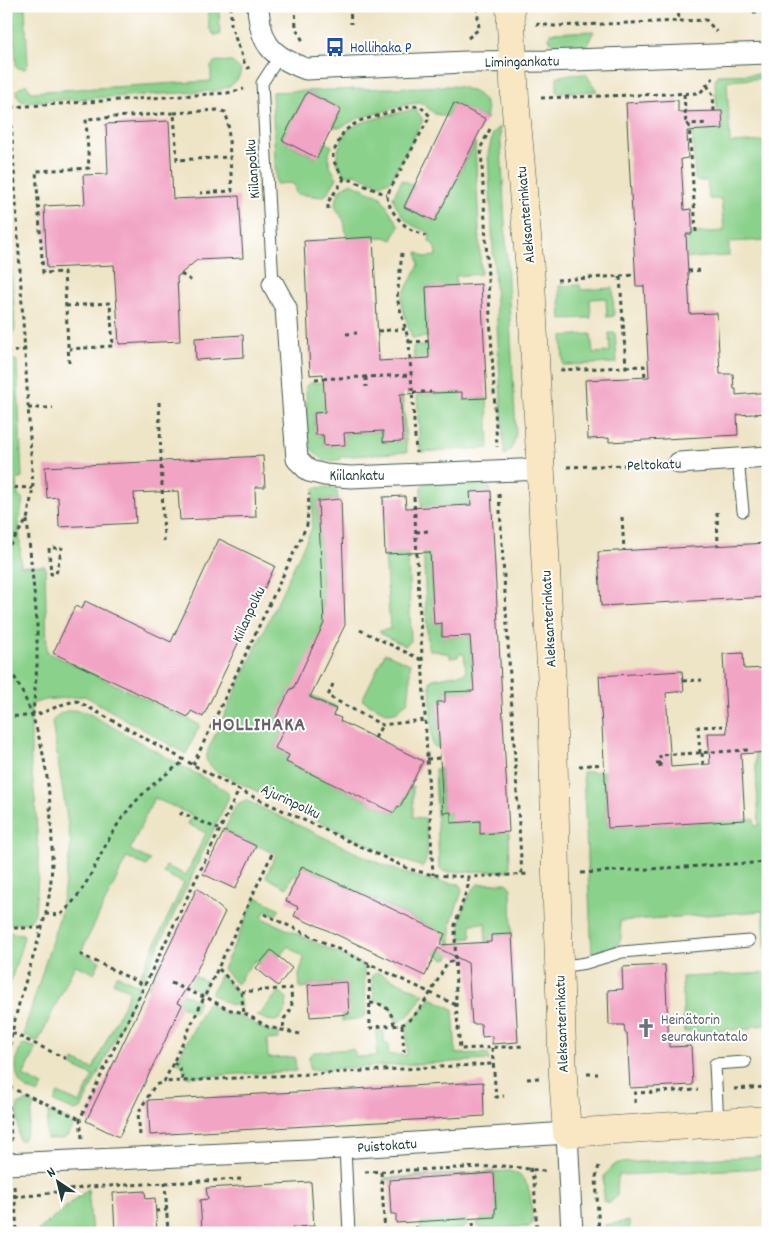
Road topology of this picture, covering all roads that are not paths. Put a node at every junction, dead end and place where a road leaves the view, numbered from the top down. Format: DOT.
graph roads {
  1 [pos="258,6"];
  2 [pos="511,16"];
  3 [pos="768,53"];
  4 [pos="279,57"];
  5 [pos="513,62"];
  6 [pos="273,284"];
  7 [pos="768,457"];
  8 [pos="738,459"];
  9 [pos="679,463"];
  10 [pos="541,469"];
  11 [pos="743,510"];
  12 [pos="749,941"];
  13 [pos="559,967"];
  14 [pos="745,1062"];
  15 [pos="768,1120"];
  16 [pos="718,1124"];
  17 [pos="567,1133"];
  18 [pos="346,1148"];
  19 [pos="9,1164"];
  20 [pos="349,1233"];
  21 [pos="572,1233"];
  1 -- 4 [label="street"];
  2 -- 5 [label="main road, Aleksanterinkatu"];
  3 -- 5 [label="street, Limingankatu"];
  4 -- 5 [label="street, Limingankatu"];
  4 -- 6 [label="lane, Kiilanpolku"];
  5 -- 10 [label="main road, Aleksanterinkatu"];
  6 -- 10 [label="street, Kiilankatu"];
  7 -- 8 [label="street, Peltokatu"];
  8 -- 9 [label="street, Peltokatu"];
  8 -- 11 [label="lane"];
  10 -- 13 [label="main road, Aleksanterinkatu"];
  12 -- 13 [label="lane"];
  13 -- 17 [label="main road, Aleksanterinkatu"];
  14 -- 16 [label="lane"];
  15 -- 16 [label="main road, Puistokatu"];
  16 -- 17 [label="main road, Puistokatu"];
  17 -- 18 [label="street, Puistokatu"];
  17 -- 21 [label="street, Aleksanterinkatu"];
  18 -- 19 [label="street, Puistokatu"];
  18 -- 20 [label="lane"];
}
